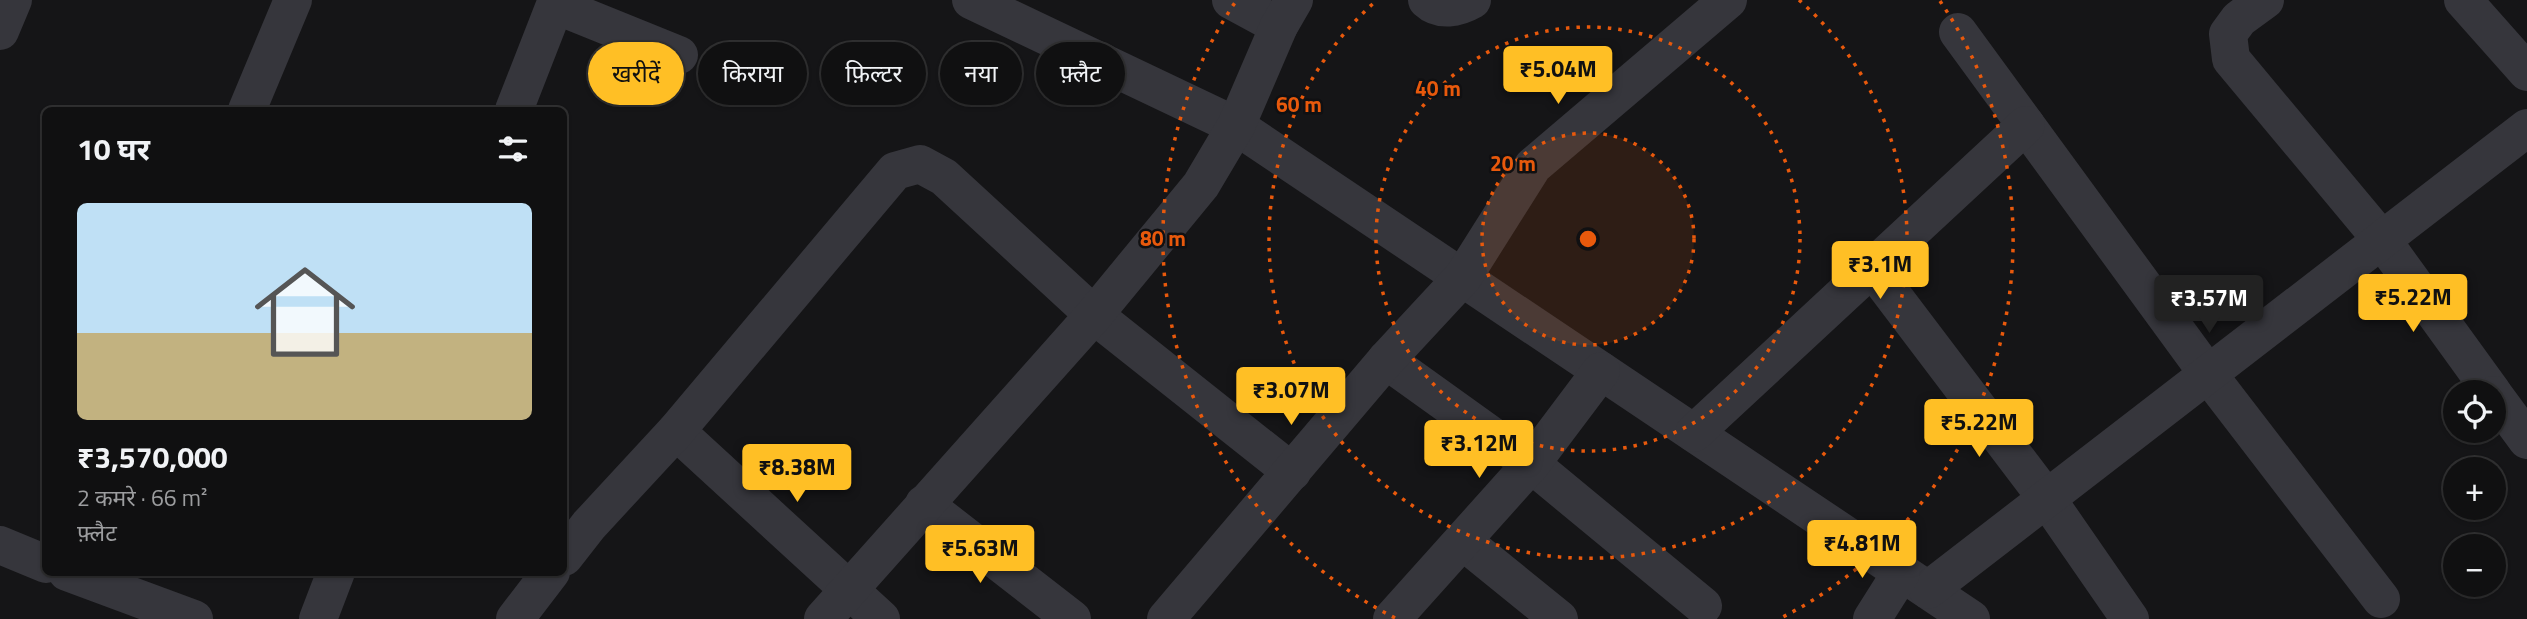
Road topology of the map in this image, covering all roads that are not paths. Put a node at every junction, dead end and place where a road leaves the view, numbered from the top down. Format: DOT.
graph roads {
  1 [pos="13,0"];
  2 [pos="293,0"];
  3 [pos="971,0"];
  4 [pos="1231,0"];
  5 [pos="1427,0"];
  6 [pos="1472,0"];
  7 [pos="1728,0"];
  8 [pos="2265,0"];
  9 [pos="2463,0"];
  10 [pos="549,2"];
  11 [pos="1287,13"];
  12 [pos="0,31"];
  13 [pos="1958,32"];
  14 [pos="647,42"];
  15 [pos="2527,72"];
  16 [pos="248,107"];
  17 [pos="515,107"];
  18 [pos="2026,125"];
  19 [pos="1236,126"];
  20 [pos="2527,128"];
  21 [pos="2382,240"];
  22 [pos="1872,268"];
  23 [pos="1463,277"];
  24 [pos="1094,315"];
  25 [pos="1386,360"];
  26 [pos="1601,371"];
  27 [pos="2208,374"];
  28 [pos="2484,380"];
  29 [pos="2506,411"];
  30 [pos="676,431"];
  31 [pos="1694,433"];
  32 [pos="2527,440"];
  33 [pos="1531,464"];
  34 [pos="1292,471"];
  35 [pos="2047,499"];
  36 [pos="924,504"];
  37 [pos="1464,542"];
  38 [pos="0,545"];
  39 [pos="567,554"];
  40 [pos="42,562"];
  41 [pos="78,576"];
  42 [pos="334,576"];
  43 [pos="548,576"];
  44 [pos="1915,581"];
  45 [pos="847,590"];
  46 [pos="2381,599"];
  47 [pos="1703,606"];
  48 [pos="194,619"];
  49 [pos="318,619"];
  50 [pos="514,619"];
  51 [pos="823,619"];
  52 [pos="881,619"];
  53 [pos="1072,619"];
  54 [pos="1167,619"];
  55 [pos="1392,619"];
  56 [pos="1559,619"];
  57 [pos="1872,619"];
  58 [pos="1971,619"];
  59 [pos="2130,619"];
  1 -- 12 [label="street"];
  2 -- 16 [label="street"];
  3 -- 19 [label="street"];
  4 -- 11 [label="street"];
  5 -- 6 [label="street"];
  7 -- 23 [label="street"];
  8 -- 21 [label="street"];
  9 -- 15 [label="street"];
  10 -- 14 [label="street"];
  10 -- 17 [label="street"];
  11 -- 19 [label="street"];
  13 -- 18 [label="street"];
  18 -- 22 [label="street"];
  18 -- 27 [label="street"];
  19 -- 23 [label="street"];
  19 -- 24 [label="street"];
  20 -- 21 [label="street"];
  21 -- 27 [label="street"];
  21 -- 28 [label="street"];
  22 -- 31 [label="street"];
  22 -- 35 [label="street"];
  23 -- 25 [label="street"];
  23 -- 26 [label="street"];
  24 -- 30 [label="street"];
  24 -- 34 [label="street"];
  24 -- 36 [label="street"];
  25 -- 33 [label="street"];
  25 -- 34 [label="street"];
  26 -- 31 [label="street"];
  26 -- 33 [label="street"];
  27 -- 35 [label="street"];
  27 -- 46 [label="street"];
  29 -- 32 [label="street"];
  30 -- 39 [label="street"];
  30 -- 45 [label="street"];
  31 -- 44 [label="street"];
  33 -- 37 [label="street"];
  33 -- 47 [label="street"];
  34 -- 54 [label="street"];
  35 -- 44 [label="street"];
  35 -- 59 [label="street"];
  36 -- 45 [label="street"];
  36 -- 53 [label="street"];
  37 -- 55 [label="street"];
  37 -- 56 [label="street"];
  38 -- 40 [label="street"];
  41 -- 48 [label="street"];
  42 -- 49 [label="street"];
  43 -- 50 [label="street"];
  44 -- 57 [label="street"];
  44 -- 58 [label="street"];
  45 -- 51 [label="street"];
  45 -- 52 [label="street"];
}
